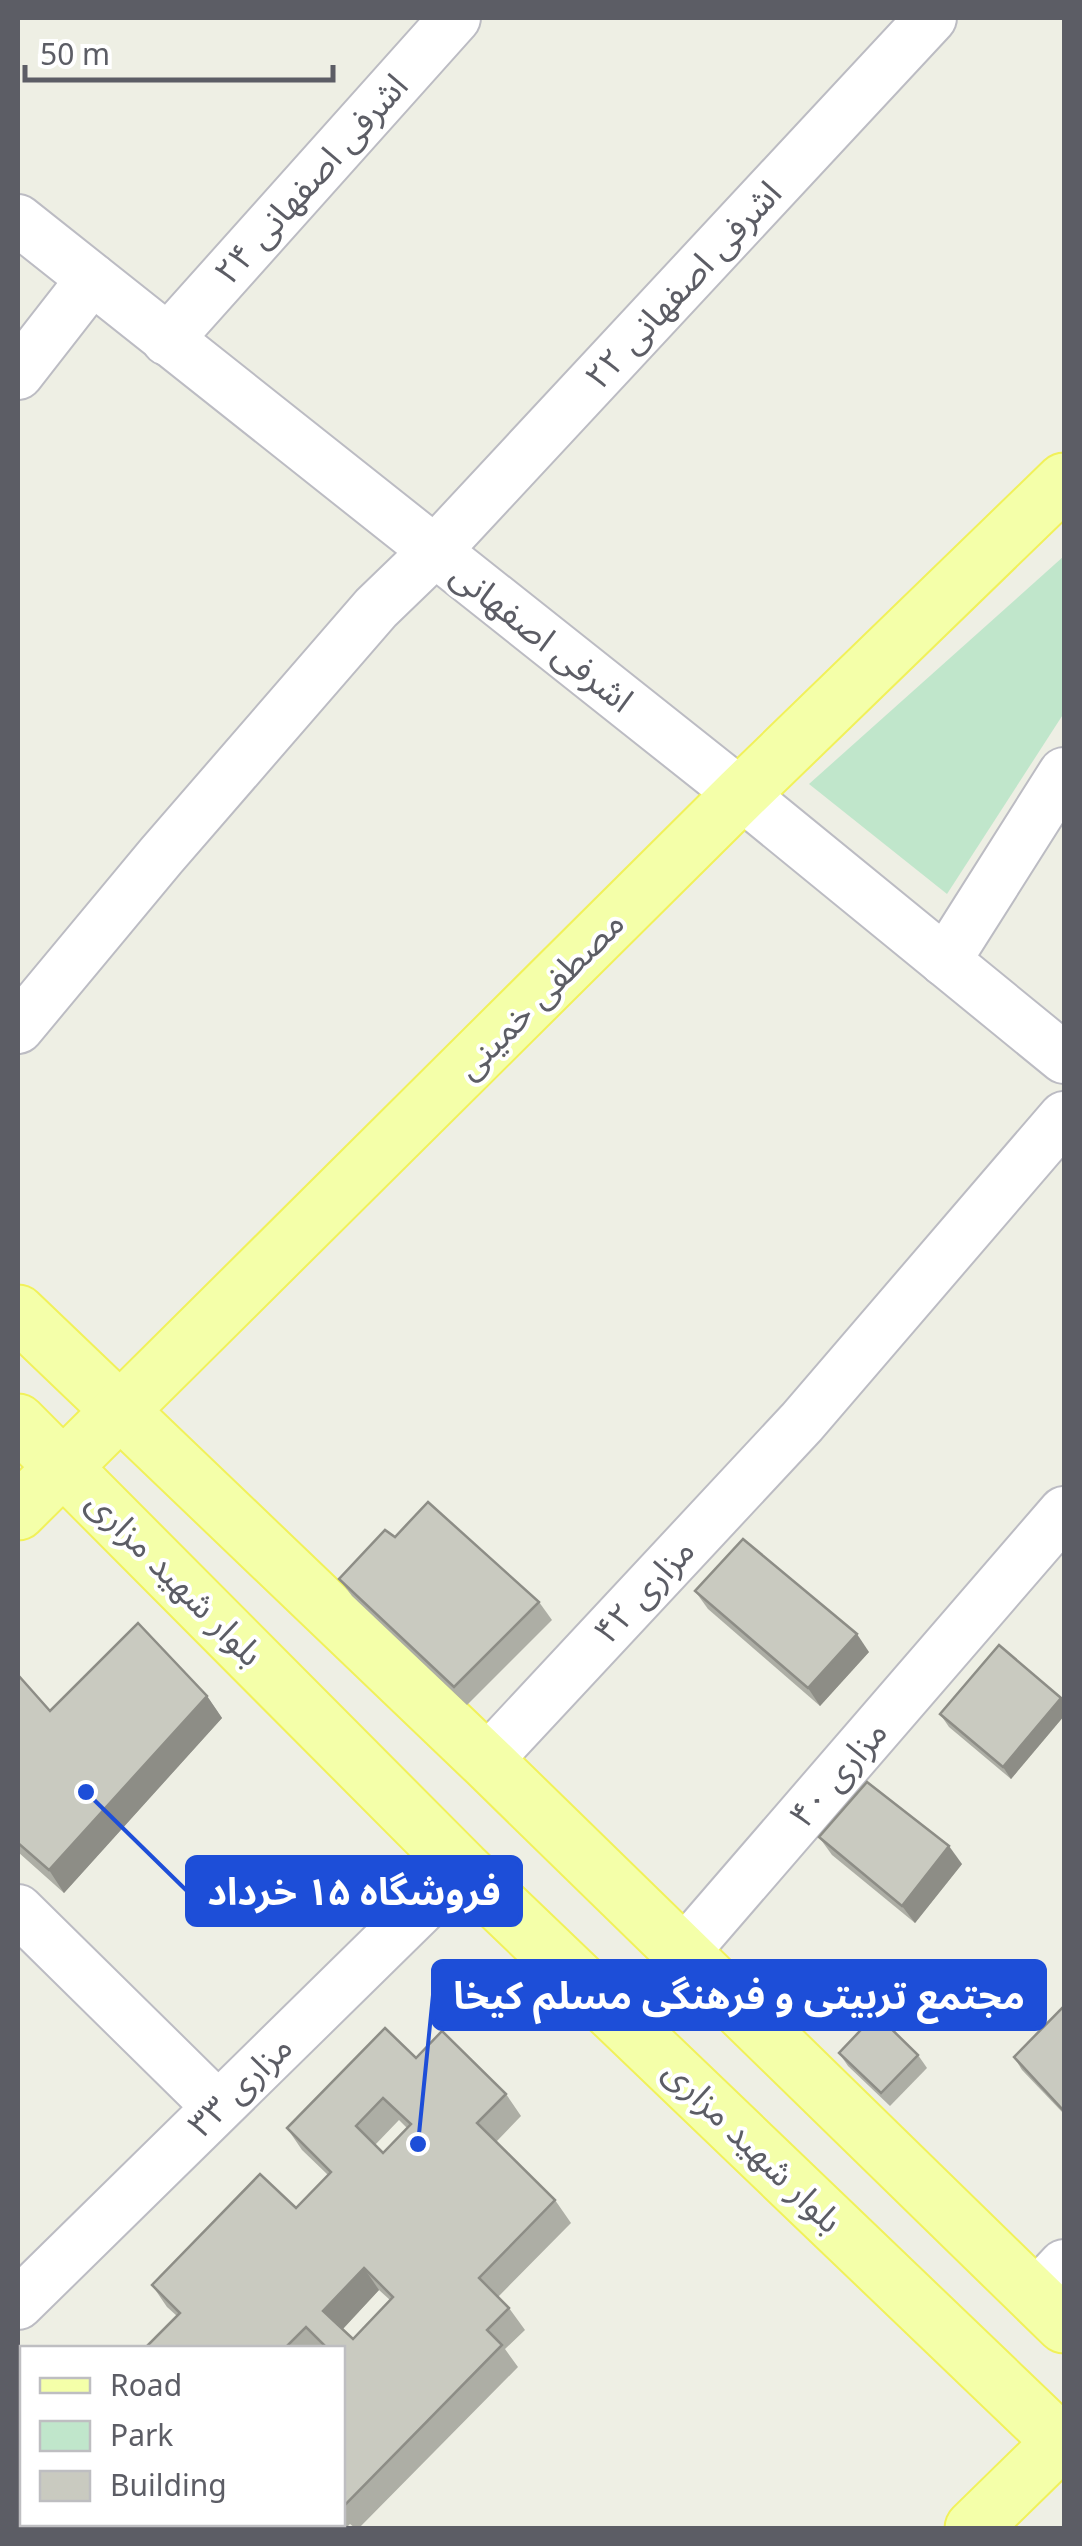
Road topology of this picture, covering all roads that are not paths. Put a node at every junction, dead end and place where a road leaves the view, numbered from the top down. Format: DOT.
graph roads {
  1 [pos="456,18"];
  2 [pos="931,18"];
  3 [pos="18,220"];
  4 [pos="92,279"];
  5 [pos="167,340"];
  6 [pos="18,374"];
  7 [pos="1064,481"];
  8 [pos="434,552"];
  9 [pos="1064,773"];
  10 [pos="741,794"];
  11 [pos="944,961"];
  12 [pos="18,1028"];
  13 [pos="1064,1058"];
  14 [pos="1064,1117"];
  15 [pos="18,1314"];
  16 [pos="122,1412"];
  17 [pos="18,1422"];
  18 [pos="64,1466"];
  19 [pos="18,1512"];
  20 [pos="1064,1512"];
  21 [pos="486,1761"];
  22 [pos="462,1868"];
  23 [pos="18,1910"];
  24 [pos="682,1954"];
  25 [pos="218,2107"];
  26 [pos="1054,2296"];
  27 [pos="18,2304"];
  28 [pos="1063,2442"];
  29 [pos="973,2528"];
  1 -- 5 [label="street, اشرفی اصفهانی ۲۴"];
  2 -- 8 [label="street, اشرفی اصفهانی ۲۲"];
  3 -- 4 [label="street, اشرفی اصفهانی"];
  4 -- 5 [label="street, اشرفی اصفهانی"];
  4 -- 6 [label="street"];
  5 -- 8 [label="street, اشرفی اصفهانی"];
  7 -- 10 [label="main road, مصطفی خمینی"];
  8 -- 10 [label="street, اشرفی اصفهانی"];
  8 -- 12 [label="street, اشرفی اصفهانی ۲۲"];
  9 -- 11 [label="street"];
  10 -- 11 [label="street, اشرفی اصفهانی"];
  10 -- 16 [label="main road, مصطفی خمینی"];
  11 -- 13 [label="street, اشرفی اصفهانی"];
  14 -- 21 [label="street, مزاری ۴۲"];
  15 -- 16 [label="main road"];
  16 -- 18 [label="main road, مصطفی خمینی"];
  16 -- 21 [label="main road"];
  17 -- 18 [label="main road, بلوار شهید مزاری"];
  18 -- 19 [label="main road, مصطفی خمینی"];
  18 -- 22 [label="main road, بلوار شهید مزاری"];
  20 -- 24 [label="street, مزاری ۴۰"];
  21 -- 24 [label="main road"];
  22 -- 25 [label="street, مزاری ۳۳"];
  22 -- 28 [label="main road, بلوار شهید مزاری"];
  23 -- 25 [label="street"];
  24 -- 26 [label="main road"];
  25 -- 27 [label="street, مزاری ۳۳"];
  28 -- 29 [label="main road"];
}
